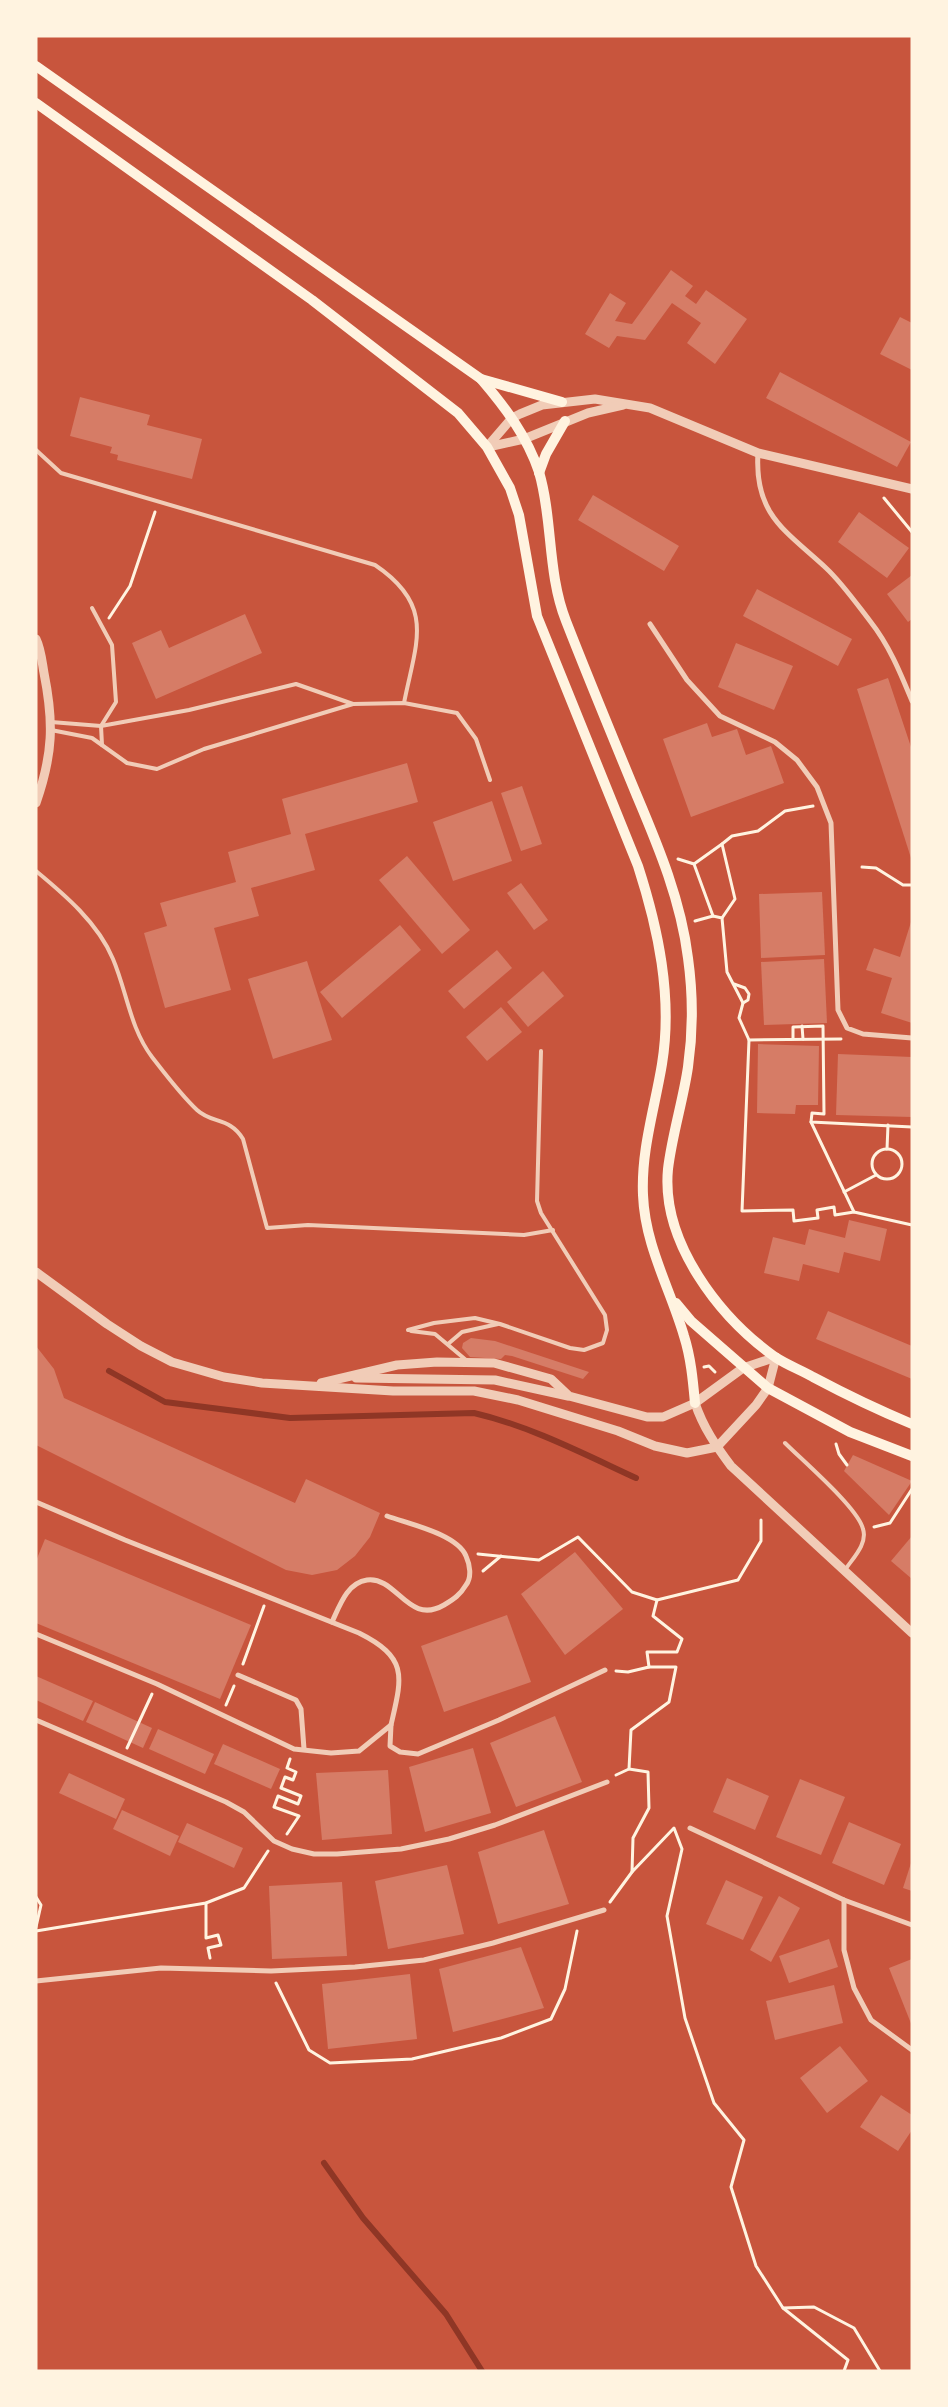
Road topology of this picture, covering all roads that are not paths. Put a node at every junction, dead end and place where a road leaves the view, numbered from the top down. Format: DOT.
graph roads {
  1 [pos="36,66"];
  2 [pos="36,103"];
  3 [pos="481,380"];
  4 [pos="562,402"];
  5 [pos="628,404"];
  6 [pos="512,418"];
  7 [pos="565,421"];
  8 [pos="524,439"];
  9 [pos="487,447"];
  10 [pos="36,450"];
  11 [pos="758,453"];
  12 [pos="539,473"];
  13 [pos="912,489"];
  14 [pos="92,608"];
  15 [pos="650,624"];
  16 [pos="36,638"];
  17 [pos="912,701"];
  18 [pos="404,703"];
  19 [pos="353,704"];
  20 [pos="51,726"];
  21 [pos="101,726"];
  22 [pos="102,745"];
  23 [pos="490,780"];
  24 [pos="36,803"];
  25 [pos="36,870"];
  26 [pos="912,1038"];
  27 [pos="541,1050"];
  28 [pos="553,1230"];
  29 [pos="36,1272"];
  30 [pos="664,1283"];
  31 [pos="500,1324"];
  32 [pos="448,1344"];
  33 [pos="776,1357"];
  34 [pos="468,1362"];
  35 [pos="743,1368"];
  36 [pos="344,1378"];
  37 [pos="313,1385"];
  38 [pos="768,1388"];
  39 [pos="569,1396"];
  40 [pos="695,1404"];
  41 [pos="912,1424"];
  42 [pos="785,1444"];
  43 [pos="717,1447"];
  44 [pos="912,1456"];
  45 [pos="36,1502"];
  46 [pos="387,1516"];
  47 [pos="845,1570"];
  48 [pos="332,1622"];
  49 [pos="912,1633"];
  50 [pos="36,1634"];
  51 [pos="606,1670"];
  52 [pos="238,1675"];
  53 [pos="36,1720"];
  54 [pos="391,1725"];
  55 [pos="304,1749"];
  56 [pos="607,1782"];
  57 [pos="690,1828"];
  58 [pos="844,1900"];
  59 [pos="604,1910"];
  60 [pos="912,1925"];
  61 [pos="36,1981"];
  62 [pos="912,2050"];
  1 -- 3 [label="main road"];
  2 -- 9 [label="main road"];
  3 -- 4 [label="main road"];
  3 -- 6 [label="main road"];
  4 -- 5 [label="street"];
  4 -- 6 [label="street"];
  5 -- 7 [label="street"];
  5 -- 11 [label="street"];
  6 -- 8 [label="main road"];
  6 -- 9 [label="street"];
  7 -- 8 [label="street"];
  7 -- 12 [label="main road"];
  8 -- 9 [label="street"];
  8 -- 12 [label="main road"];
  9 -- 30 [label="main road"];
  10 -- 18 [label="lane"];
  11 -- 13 [label="street"];
  11 -- 17 [label="street"];
  12 -- 33 [label="main road"];
  14 -- 21 [label="lane"];
  15 -- 26 [label="street"];
  16 -- 20 [label="street"];
  18 -- 19 [label="lane"];
  18 -- 23 [label="lane"];
  19 -- 21 [label="lane"];
  19 -- 22 [label="lane"];
  20 -- 21 [label="lane"];
  20 -- 22 [label="lane"];
  20 -- 24 [label="street"];
  21 -- 22 [label="lane"];
  25 -- 28 [label="lane"];
  27 -- 28 [label="lane"];
  28 -- 31 [label="lane"];
  29 -- 37 [label="street"];
  30 -- 35 [label="main road"];
  30 -- 40 [label="main road"];
  31 -- 32 [label="lane"];
  31 -- 32 [label="lane"];
  32 -- 34 [label="lane"];
  33 -- 35 [label="street"];
  33 -- 38 [label="street"];
  33 -- 41 [label="main road"];
  34 -- 36 [label="street"];
  34 -- 39 [label="street"];
  35 -- 38 [label="main road"];
  35 -- 40 [label="street"];
  36 -- 37 [label="street"];
  36 -- 39 [label="street"];
  37 -- 43 [label="street"];
  38 -- 43 [label="street"];
  38 -- 44 [label="main road"];
  39 -- 40 [label="street"];
  40 -- 43 [label="street"];
  42 -- 47 [label="lane"];
  43 -- 47 [label="street"];
  45 -- 48 [label="street"];
  46 -- 48 [label="street"];
  47 -- 49 [label="street"];
  48 -- 54 [label="street"];
  50 -- 55 [label="street"];
  51 -- 54 [label="street"];
  52 -- 55 [label="street"];
  53 -- 56 [label="street"];
  54 -- 55 [label="street"];
  57 -- 58 [label="street"];
  58 -- 60 [label="street"];
  58 -- 62 [label="street"];
  59 -- 61 [label="street"];
}
